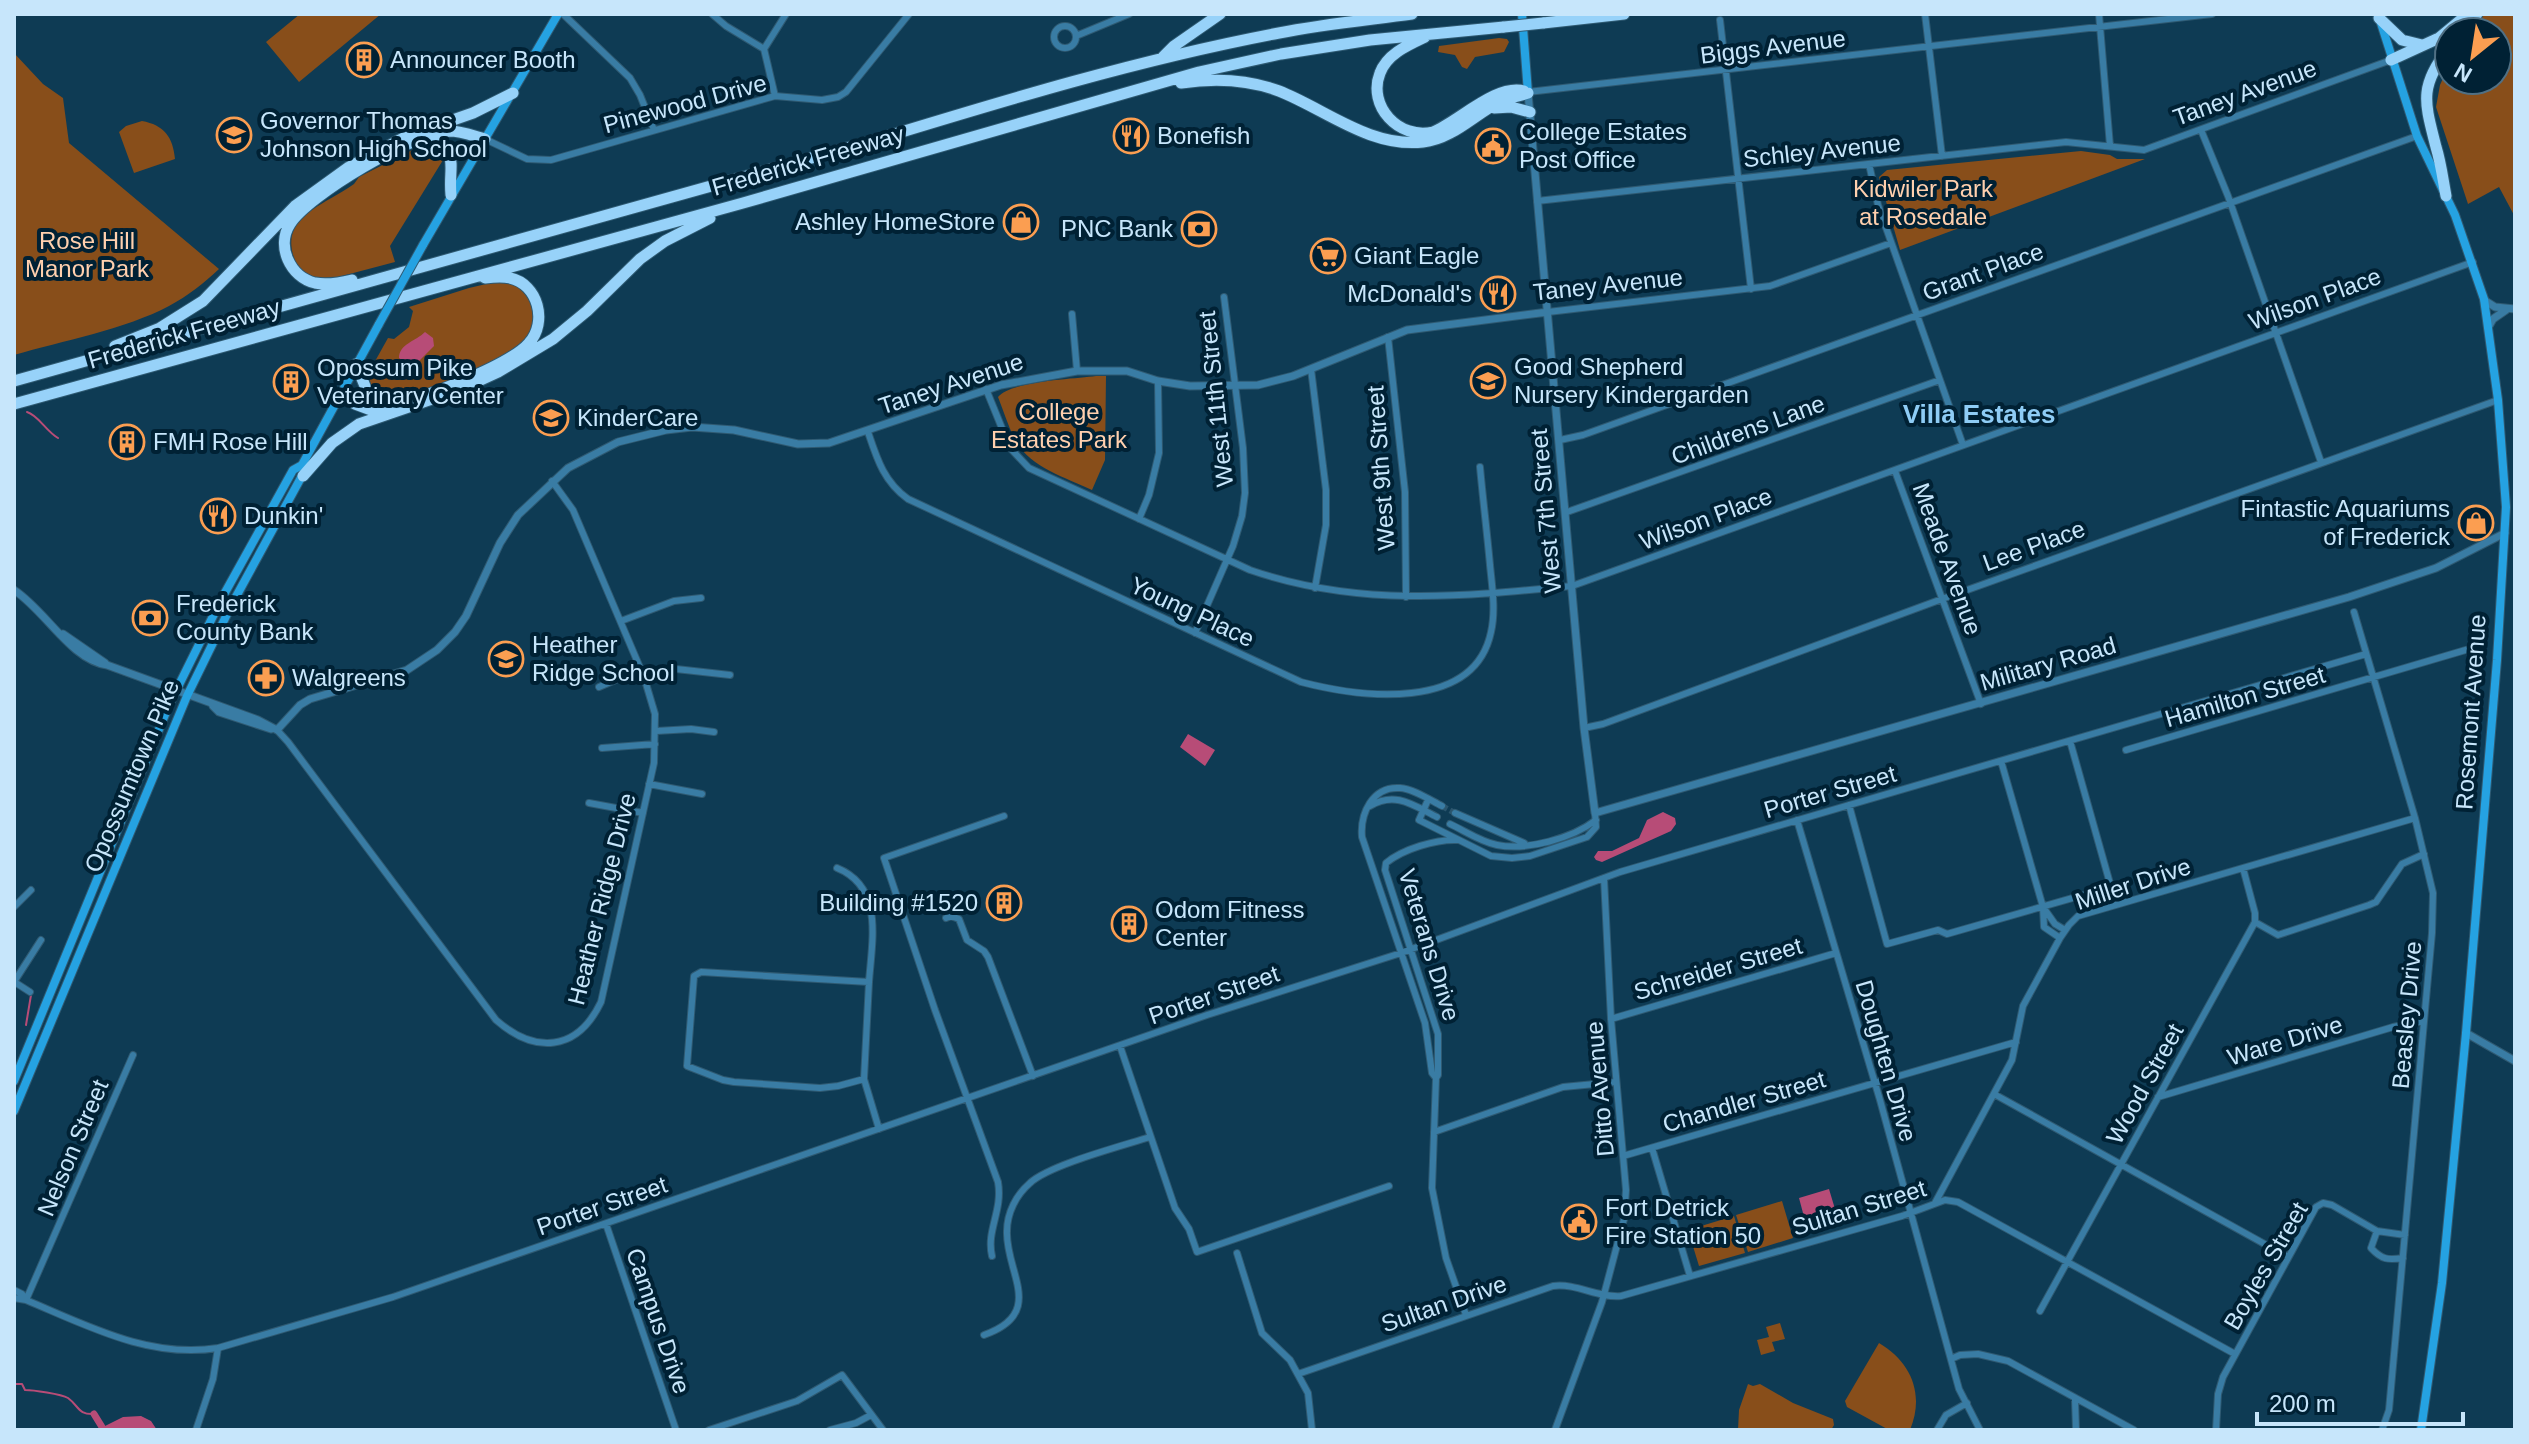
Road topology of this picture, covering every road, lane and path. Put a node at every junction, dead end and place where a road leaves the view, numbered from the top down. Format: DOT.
graph roads {
  1 [pos="561,14"];
  2 [pos="712,14"];
  3 [pos="786,14"];
  4 [pos="909,14"];
  5 [pos="1129,14"];
  6 [pos="1220,14"];
  7 [pos="1412,14"];
  8 [pos="1522,14"];
  9 [pos="1624,14"];
  10 [pos="1925,14"];
  11 [pos="2099,14"];
  12 [pos="2212,14"];
  13 [pos="2468,14"];
  14 [pos="2379,16"];
  15 [pos="1720,20"];
  16 [pos="2101,28"];
  17 [pos="1435,33"];
  18 [pos="1076,36"];
  19 [pos="2426,45"];
  20 [pos="1929,47"];
  21 [pos="764,49"];
  22 [pos="2433,49"];
  23 [pos="1163,58"];
  24 [pos="2391,60"];
  25 [pos="1726,71"];
  26 [pos="2433,71"];
  27 [pos="1130,91"];
  28 [pos="513,93"];
  29 [pos="1528,93"];
  30 [pos="775,96"];
  31 [pos="1490,109"];
  32 [pos="1530,112"];
  33 [pos="447,122"];
  34 [pos="654,130"];
  35 [pos="2201,130"];
  36 [pos="428,136"];
  37 [pos="2417,136"];
  38 [pos="485,139"];
  39 [pos="2110,146"];
  40 [pos="1942,156"];
  41 [pos="1869,164"];
  42 [pos="1738,179"];
  43 [pos="451,195"];
  44 [pos="2446,196"];
  45 [pos="1537,201"];
  46 [pos="2230,202"];
  47 [pos="743,203"];
  48 [pos="1891,243"];
  49 [pos="2473,262"];
  50 [pos="380,278"];
  51 [pos="445,284"];
  52 [pos="1751,289"];
  53 [pos="1224,297"];
  54 [pos="2484,299"];
  55 [pos="2511,310"];
  56 [pos="1548,312"];
  57 [pos="1072,314"];
  58 [pos="1918,315"];
  59 [pos="2489,326"];
  60 [pos="2276,332"];
  61 [pos="1388,337"];
  62 [pos="96,358"];
  63 [pos="356,364"];
  64 [pos="1311,369"];
  65 [pos="1077,371"];
  66 [pos="1940,380"];
  67 [pos="14,381"];
  68 [pos="1158,381"];
  69 [pos="1235,387"];
  70 [pos="986,389"];
  71 [pos="341,393"];
  72 [pos="2498,400"];
  73 [pos="14,404"];
  74 [pos="382,410"];
  75 [pos="868,432"];
  76 [pos="1560,440"];
  77 [pos="1963,445"];
  78 [pos="2321,462"];
  79 [pos="1480,467"];
  80 [pos="303,470"];
  81 [pos="1895,471"];
  82 [pos="552,481"];
  83 [pos="2510,506"];
  84 [pos="1567,512"];
  85 [pos="1139,519"];
  86 [pos="2505,533"];
  87 [pos="1228,559"];
  88 [pos="1572,586"];
  89 [pos="1315,588"];
  90 [pos="14,590"];
  91 [pos="1492,594"];
  92 [pos="1406,597"];
  93 [pos="701,598"];
  94 [pos="1942,599"];
  95 [pos="2354,612"];
  96 [pos="621,621"];
  97 [pos="1195,633"];
  98 [pos="2469,649"];
  99 [pos="2366,654"];
  100 [pos="641,669"];
  101 [pos="730,675"];
  102 [pos="2374,678"];
  103 [pos="646,681"];
  104 [pos="599,687"];
  105 [pos="175,691"];
  106 [pos="187,696"];
  107 [pos="1981,704"];
  108 [pos="1584,728"];
  109 [pos="277,730"];
  110 [pos="656,731"];
  111 [pos="714,732"];
  112 [pos="2070,741"];
  113 [pos="655,744"];
  114 [pos="602,748"];
  115 [pos="2126,750"];
  116 [pos="2001,761"];
  117 [pos="649,784"];
  118 [pos="702,794"];
  119 [pos="1428,800"];
  120 [pos="589,803"];
  121 [pos="1849,805"];
  122 [pos="1442,806"];
  123 [pos="1366,809"];
  124 [pos="1424,811"];
  125 [pos="643,813"];
  126 [pos="1455,813"];
  127 [pos="1004,816"];
  128 [pos="1437,817"];
  129 [pos="1596,817"];
  130 [pos="2415,818"];
  131 [pos="1797,820"];
  132 [pos="1450,824"];
  133 [pos="1458,840"];
  134 [pos="1532,844"];
  135 [pos="2424,854"];
  136 [pos="837,868"];
  137 [pos="2243,868"];
  138 [pos="1604,878"];
  139 [pos="31,890"];
  140 [pos="14,907"];
  141 [pos="2043,907"];
  142 [pos="946,918"];
  143 [pos="2255,922"];
  144 [pos="2065,930"];
  145 [pos="2060,938"];
  146 [pos="41,940"];
  147 [pos="1411,950"];
  148 [pos="1401,953"];
  149 [pos="1836,953"];
  150 [pos="869,982"];
  151 [pos="15,983"];
  152 [pos="30,992"];
  153 [pos="1611,1019"];
  154 [pos="2423,1021"];
  155 [pos="2466,1033"];
  156 [pos="2016,1042"];
  157 [pos="1120,1046"];
  158 [pos="133,1055"];
  159 [pos="2515,1061"];
  160 [pos="1033,1076"];
  161 [pos="1436,1078"];
  162 [pos="864,1079"];
  163 [pos="14,1081"];
  164 [pos="1616,1082"];
  165 [pos="1874,1083"];
  166 [pos="24,1085"];
  167 [pos="1994,1094"];
  168 [pos="2158,1097"];
  169 [pos="967,1099"];
  170 [pos="14,1111"];
  171 [pos="879,1129"];
  172 [pos="1434,1132"];
  173 [pos="1150,1137"];
  174 [pos="1652,1148"];
  175 [pos="1623,1156"];
  176 [pos="2121,1164"];
  177 [pos="1389,1186"];
  178 [pos="1935,1203"];
  179 [pos="1911,1212"];
  180 [pos="606,1224"];
  181 [pos="2377,1231"];
  182 [pos="2405,1235"];
  183 [pos="1237,1253"];
  184 [pos="992,1256"];
  185 [pos="2288,1257"];
  186 [pos="2403,1258"];
  187 [pos="2067,1263"];
  188 [pos="1690,1276"];
  189 [pos="14,1290"];
  190 [pos="1604,1296"];
  191 [pos="14,1298"];
  192 [pos="26,1300"];
  193 [pos="2040,1311"];
  194 [pos="1466,1315"];
  195 [pos="984,1335"];
  196 [pos="218,1348"];
  197 [pos="2235,1354"];
  198 [pos="1951,1359"];
  199 [pos="1298,1374"];
  200 [pos="2075,1399"];
  201 [pos="1967,1403"];
  202 [pos="871,1415"];
  203 [pos="196,1430"];
  204 [pos="676,1430"];
  205 [pos="709,1430"];
  206 [pos="830,1430"];
  207 [pos="883,1430"];
  208 [pos="1312,1430"];
  209 [pos="1555,1430"];
  210 [pos="1937,1430"];
  211 [pos="1980,1430"];
  212 [pos="2076,1430"];
  213 [pos="2134,1430"];
  214 [pos="2216,1430"];
  215 [pos="2382,1430"];
  216 [pos="2421,1430"];
  1 -- 28 [label="main road, Opossumtown Pike"];
  1 -- 34 [label="street"];
  2 -- 21 [label="street"];
  3 -- 21 [label="street"];
  4 -- 30 [label="street, Pinewood Drive"];
  5 -- 18 [label="street"];
  6 -- 23 [label="highway"];
  7 -- 23 [label="highway, Frederick Freeway"];
  8 -- 29 [label="main road, West 7th Street"];
  9 -- 17 [label="highway, Frederick Freeway, bridge"];
  10 -- 20 [label="street"];
  11 -- 16 [label="street"];
  12 -- 16 [label="street, Biggs Avenue"];
  13 -- 19 [label="highway"];
  14 -- 19 [label="highway"];
  14 -- 24 [label="main road, Rosemont Avenue"];
  15 -- 25 [label="street"];
  16 -- 20 [label="street, Biggs Avenue"];
  16 -- 39 [label="street"];
  17 -- 27 [label="highway, Frederick Freeway"];
  17 -- 29 [label="highway"];
  19 -- 24 [label="highway"];
  20 -- 25 [label="street, Biggs Avenue"];
  20 -- 40 [label="street"];
  21 -- 30 [label="street"];
  22 -- 24 [label="highway"];
  23 -- 50 [label="highway, Frederick Freeway"];
  24 -- 35 [label="street, Taney Avenue"];
  24 -- 37 [label="main road, Rosemont Avenue"];
  25 -- 29 [label="street, Biggs Avenue"];
  25 -- 42 [label="street"];
  26 -- 44 [label="highway"];
  27 -- 31 [label="highway"];
  27 -- 47 [label="highway, Frederick Freeway"];
  28 -- 33 [label="highway"];
  28 -- 38 [label="main road, Opossumtown Pike"];
  29 -- 31 [label="highway"];
  29 -- 32 [label="street, West 7th Street"];
  30 -- 34 [label="street, Pinewood Drive"];
  31 -- 32 [label="highway"];
  32 -- 45 [label="street, West 7th Street"];
  33 -- 38 [label="highway"];
  33 -- 62 [label="highway"];
  34 -- 38 [label="street, Pinewood Drive"];
  35 -- 39 [label="street, Taney Avenue"];
  35 -- 46 [label="street"];
  36 -- 38 [label="highway"];
  36 -- 43 [label="highway"];
  36 -- 50 [label="highway"];
  37 -- 44 [label="main road, Rosemont Avenue"];
  37 -- 46 [label="street, Grant Place"];
  38 -- 43 [label="main road, Opossumtown Pike"];
  39 -- 40 [label="street, Schley Avenue"];
  40 -- 41 [label="street, Schley Avenue"];
  41 -- 42 [label="street, Schley Avenue"];
  41 -- 48 [label="street"];
  42 -- 45 [label="street, Schley Avenue"];
  42 -- 52 [label="street"];
  43 -- 63 [label="main road, Opossumtown Pike, bridge"];
  44 -- 49 [label="main road, Rosemont Avenue"];
  45 -- 56 [label="street, West 7th Street"];
  46 -- 58 [label="street, Grant Place"];
  46 -- 60 [label="street"];
  47 -- 51 [label="highway, Frederick Freeway"];
  47 -- 74 [label="highway"];
  48 -- 52 [label="street, Taney Avenue"];
  48 -- 58 [label="street"];
  49 -- 54 [label="main road, Rosemont Avenue"];
  49 -- 60 [label="street, Wilson Place"];
  50 -- 62 [label="highway, Frederick Freeway"];
  51 -- 73 [label="highway, Frederick Freeway"];
  51 -- 74 [label="highway"];
  52 -- 56 [label="street, Taney Avenue"];
  53 -- 69 [label="street, West 11th Street"];
  54 -- 55 [label="street"];
  54 -- 59 [label="main road, Rosemont Avenue"];
  55 -- 59 [label="street"];
  56 -- 61 [label="street, Taney Avenue"];
  56 -- 76 [label="street, West 7th Street"];
  57 -- 65 [label="street"];
  58 -- 66 [label="street"];
  58 -- 76 [label="street, Grant Place"];
  59 -- 72 [label="main road, Rosemont Avenue"];
  60 -- 77 [label="street, Wilson Place"];
  60 -- 78 [label="street"];
  61 -- 64 [label="street, Taney Avenue"];
  61 -- 92 [label="street, West 9th Street"];
  62 -- 67 [label="highway, Frederick Freeway"];
  63 -- 71 [label="main road, Opossumtown Pike"];
  63 -- 74 [label="highway"];
  64 -- 69 [label="street, Taney Avenue"];
  64 -- 89 [label="street"];
  65 -- 68 [label="street, Taney Avenue"];
  65 -- 70 [label="street, Taney Avenue"];
  66 -- 77 [label="street"];
  66 -- 84 [label="street, Childrens Lane"];
  68 -- 69 [label="street, Taney Avenue"];
  68 -- 85 [label="street"];
  69 -- 87 [label="street, West 11th Street"];
  70 -- 75 [label="street, Taney Avenue"];
  70 -- 85 [label="street, Wilson Place"];
  71 -- 74 [label="highway"];
  71 -- 80 [label="main road, Opossumtown Pike"];
  72 -- 78 [label="street, Lee Place"];
  72 -- 83 [label="main road, Rosemont Avenue"];
  74 -- 80 [label="highway"];
  75 -- 82 [label="street, Taney Avenue"];
  75 -- 97 [label="street, Young Place"];
  76 -- 84 [label="street, West 7th Street"];
  77 -- 81 [label="street, Wilson Place"];
  78 -- 94 [label="street, Lee Place"];
  79 -- 91 [label="street, Young Place"];
  80 -- 105 [label="main road, Opossumtown Pike"];
  80 -- 106 [label="main road, Opossumtown Pike"];
  81 -- 88 [label="street, Wilson Place"];
  81 -- 94 [label="street, Meade Avenue"];
  82 -- 96 [label="street, Heather Ridge Drive"];
  82 -- 109 [label="street, Taney Avenue"];
  83 -- 86 [label="main road, Rosemont Avenue"];
  84 -- 88 [label="street, West 7th Street"];
  85 -- 87 [label="street, Wilson Place"];
  86 -- 107 [label="street, Military Road"];
  86 -- 155 [label="main road, Rosemont Avenue"];
  87 -- 89 [label="street, Wilson Place"];
  87 -- 97 [label="street, West 11th Street"];
  88 -- 91 [label="street, Wilson Place"];
  88 -- 108 [label="street, West 7th Street"];
  89 -- 92 [label="street, Wilson Place"];
  90 -- 105 [label="street"];
  91 -- 92 [label="street, Wilson Place"];
  91 -- 97 [label="street, Young Place"];
  93 -- 96 [label="street"];
  94 -- 107 [label="street, Meade Avenue"];
  94 -- 108 [label="street, Lee Place"];
  95 -- 99 [label="street, Beasley Drive"];
  96 -- 100 [label="street, Heather Ridge Drive"];
  98 -- 102 [label="street, Hamilton Street"];
  99 -- 102 [label="street, Beasley Drive"];
  99 -- 112 [label="street, Porter Street"];
  100 -- 103 [label="street, Heather Ridge Drive"];
  100 -- 104 [label="street"];
  101 -- 103 [label="street"];
  102 -- 115 [label="street, Hamilton Street"];
  102 -- 130 [label="street, Beasley Drive"];
  103 -- 110 [label="street, Heather Ridge Drive"];
  105 -- 106 [label="street"];
  105 -- 163 [label="main road, Opossumtown Pike"];
  106 -- 109 [label="street"];
  106 -- 166 [label="main road, Opossumtown Pike"];
  107 -- 129 [label="street, Military Road"];
  108 -- 129 [label="street, West 7th Street"];
  109 -- 125 [label="street, Heather Ridge Drive"];
  110 -- 111 [label="street"];
  110 -- 113 [label="street, Heather Ridge Drive"];
  112 -- 116 [label="street, Porter Street"];
  112 -- 141 [label="street"];
  113 -- 114 [label="street"];
  113 -- 117 [label="street, Heather Ridge Drive"];
  116 -- 121 [label="street, Porter Street"];
  116 -- 141 [label="street"];
  117 -- 118 [label="street"];
  117 -- 125 [label="street, Heather Ridge Drive"];
  119 -- 122 [label="street"];
  119 -- 123 [label="street"];
  119 -- 124 [label="street"];
  120 -- 125 [label="street"];
  121 -- 131 [label="street, Porter Street"];
  121 -- 141 [label="street"];
  123 -- 124 [label="street"];
  123 -- 148 [label="street, Veterans Drive"];
  124 -- 128 [label="street"];
  124 -- 133 [label="street"];
  126 -- 134 [label="street"];
  127 -- 169 [label="street"];
  129 -- 133 [label="street"];
  129 -- 134 [label="street"];
  130 -- 135 [label="street, Beasley Drive"];
  130 -- 137 [label="street, Miller Drive"];
  131 -- 138 [label="street, Porter Street"];
  131 -- 149 [label="street, Doughten Drive"];
  132 -- 134 [label="street"];
  133 -- 147 [label="street, Veterans Drive"];
  135 -- 143 [label="street"];
  135 -- 154 [label="street, Beasley Drive"];
  136 -- 150 [label="street"];
  137 -- 143 [label="street"];
  137 -- 144 [label="street, Miller Drive"];
  138 -- 147 [label="street, Porter Street"];
  138 -- 153 [label="street, Ditto Avenue"];
  139 -- 140 [label="street"];
  141 -- 144 [label="street"];
  141 -- 145 [label="street"];
  142 -- 160 [label="street"];
  143 -- 168 [label="street, Wood Street"];
  144 -- 145 [label="street, Miller Drive"];
  145 -- 156 [label="street, Miller Drive"];
  146 -- 151 [label="street"];
  147 -- 148 [label="street, Porter Street"];
  147 -- 161 [label="street, Veterans Drive"];
  148 -- 157 [label="street, Porter Street"];
  148 -- 161 [label="street, Veterans Drive"];
  149 -- 153 [label="street, Schreider Street"];
  149 -- 165 [label="street, Doughten Drive"];
  150 -- 162 [label="street"];
  150 -- 162 [label="street"];
  151 -- 152 [label="street"];
  153 -- 164 [label="street, Ditto Avenue"];
  154 -- 168 [label="street, Ware Drive"];
  154 -- 182 [label="street, Beasley Drive"];
  155 -- 159 [label="street"];
  155 -- 216 [label="main road, Rosemont Avenue"];
  156 -- 165 [label="street, Chandler Street"];
  156 -- 167 [label="street, Miller Drive"];
  157 -- 160 [label="street, Porter Street"];
  157 -- 173 [label="street"];
  158 -- 192 [label="street, Nelson Street"];
  160 -- 169 [label="street, Porter Street"];
  161 -- 172 [label="street, Veterans Drive"];
  162 -- 171 [label="street"];
  163 -- 166 [label="street"];
  164 -- 172 [label="street"];
  164 -- 175 [label="street, Ditto Avenue"];
  165 -- 174 [label="street, Chandler Street"];
  165 -- 179 [label="street, Doughten Drive"];
  166 -- 170 [label="main road, Opossumtown Pike"];
  167 -- 176 [label="street"];
  167 -- 178 [label="street, Miller Drive"];
  168 -- 176 [label="street, Wood Street"];
  169 -- 171 [label="street, Porter Street"];
  169 -- 184 [label="street"];
  171 -- 180 [label="street, Porter Street"];
  172 -- 194 [label="street, Veterans Drive"];
  173 -- 177 [label="street"];
  173 -- 195 [label="street"];
  174 -- 175 [label="street, Chandler Street"];
  174 -- 188 [label="street"];
  175 -- 190 [label="street, Ditto Avenue"];
  176 -- 185 [label="street"];
  176 -- 187 [label="street, Wood Street"];
  178 -- 179 [label="street, Sultan Street"];
  178 -- 187 [label="street, Sultan Street"];
  179 -- 188 [label="street, Sultan Street"];
  179 -- 198 [label="street, Doughten Drive"];
  180 -- 196 [label="street, Porter Street"];
  180 -- 204 [label="street, Campus Drive"];
  181 -- 182 [label="street, Boyles Street"];
  181 -- 185 [label="street, Boyles Street"];
  181 -- 186 [label="street"];
  182 -- 186 [label="street, Beasley Drive"];
  183 -- 199 [label="street"];
  185 -- 197 [label="street, Boyles Street"];
  186 -- 215 [label="street, Beasley Drive"];
  187 -- 193 [label="street, Wood Street"];
  187 -- 197 [label="street, Sultan Street"];
  188 -- 190 [label="street, Sultan Street"];
  189 -- 192 [label="street"];
  190 -- 194 [label="street, Sultan Drive"];
  190 -- 209 [label="street, Ditto Avenue"];
  191 -- 192 [label="street"];
  192 -- 196 [label="street, Porter Street"];
  194 -- 199 [label="street, Sultan Drive"];
  196 -- 203 [label="street"];
  197 -- 214 [label="street, Boyles Street"];
  198 -- 200 [label="street"];
  198 -- 201 [label="street, Doughten Drive"];
  199 -- 208 [label="street"];
  200 -- 212 [label="street"];
  200 -- 213 [label="street"];
  201 -- 210 [label="street"];
  201 -- 211 [label="street, Doughten Drive"];
  202 -- 205 [label="street"];
  202 -- 206 [label="street"];
  202 -- 207 [label="street"];
}
